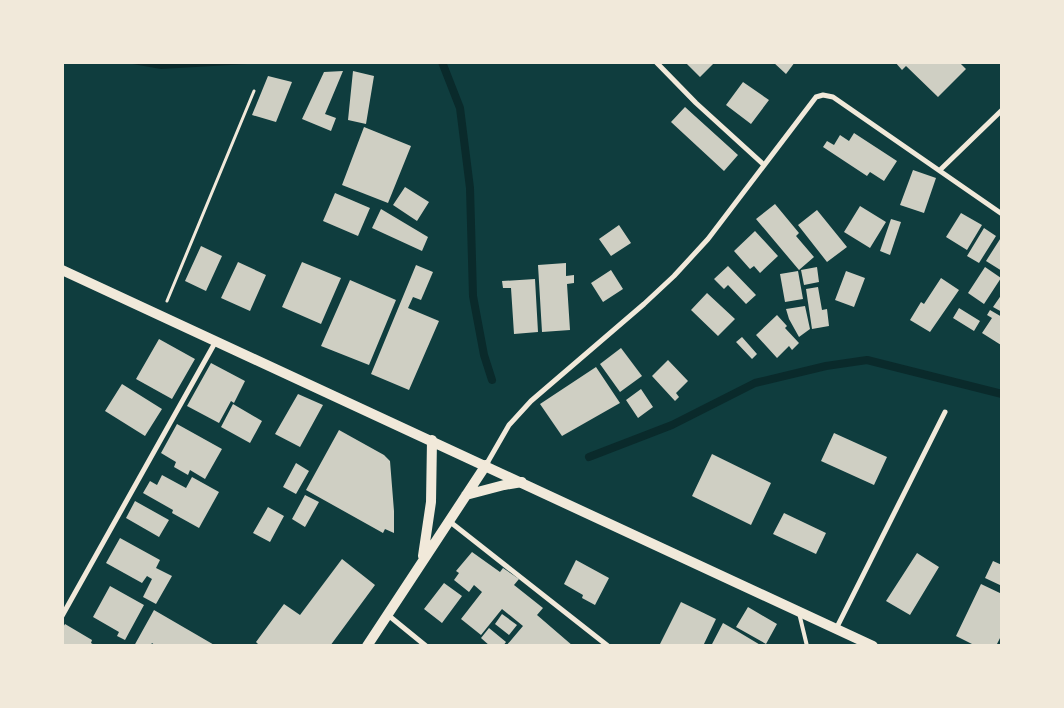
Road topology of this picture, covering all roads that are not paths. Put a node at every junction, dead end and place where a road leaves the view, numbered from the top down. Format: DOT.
graph roads {
  1 [pos="656,62"];
  2 [pos="1002,110"];
  3 [pos="764,165"];
  4 [pos="940,170"];
  5 [pos="1002,214"];
  6 [pos="62,270"];
  7 [pos="216,340"];
  8 [pos="945,412"];
  9 [pos="432,440"];
  10 [pos="486,465"];
  11 [pos="523,482"];
  12 [pos="466,495"];
  13 [pos="448,521"];
  14 [pos="422,562"];
  15 [pos="799,611"];
  16 [pos="387,615"];
  17 [pos="62,616"];
  18 [pos="836,629"];
  19 [pos="367,646"];
  20 [pos="426,646"];
  21 [pos="608,646"];
  22 [pos="807,646"];
  23 [pos="873,646"];
  1 -- 3 [label="street"];
  2 -- 4 [label="street"];
  3 -- 4 [label="street"];
  3 -- 10 [label="street"];
  4 -- 5 [label="street"];
  6 -- 7 [label="main road"];
  7 -- 9 [label="main road"];
  7 -- 17 [label="street"];
  8 -- 18 [label="street"];
  9 -- 10 [label="main road"];
  9 -- 14 [label="main road"];
  10 -- 11 [label="main road"];
  10 -- 12 [label="main road"];
  11 -- 12 [label="main road"];
  11 -- 15 [label="main road"];
  12 -- 13 [label="main road"];
  13 -- 14 [label="main road"];
  13 -- 21 [label="street"];
  14 -- 16 [label="main road"];
  15 -- 18 [label="main road"];
  15 -- 22 [label="lane"];
  16 -- 19 [label="main road"];
  16 -- 20 [label="street"];
  18 -- 23 [label="main road"];
}
